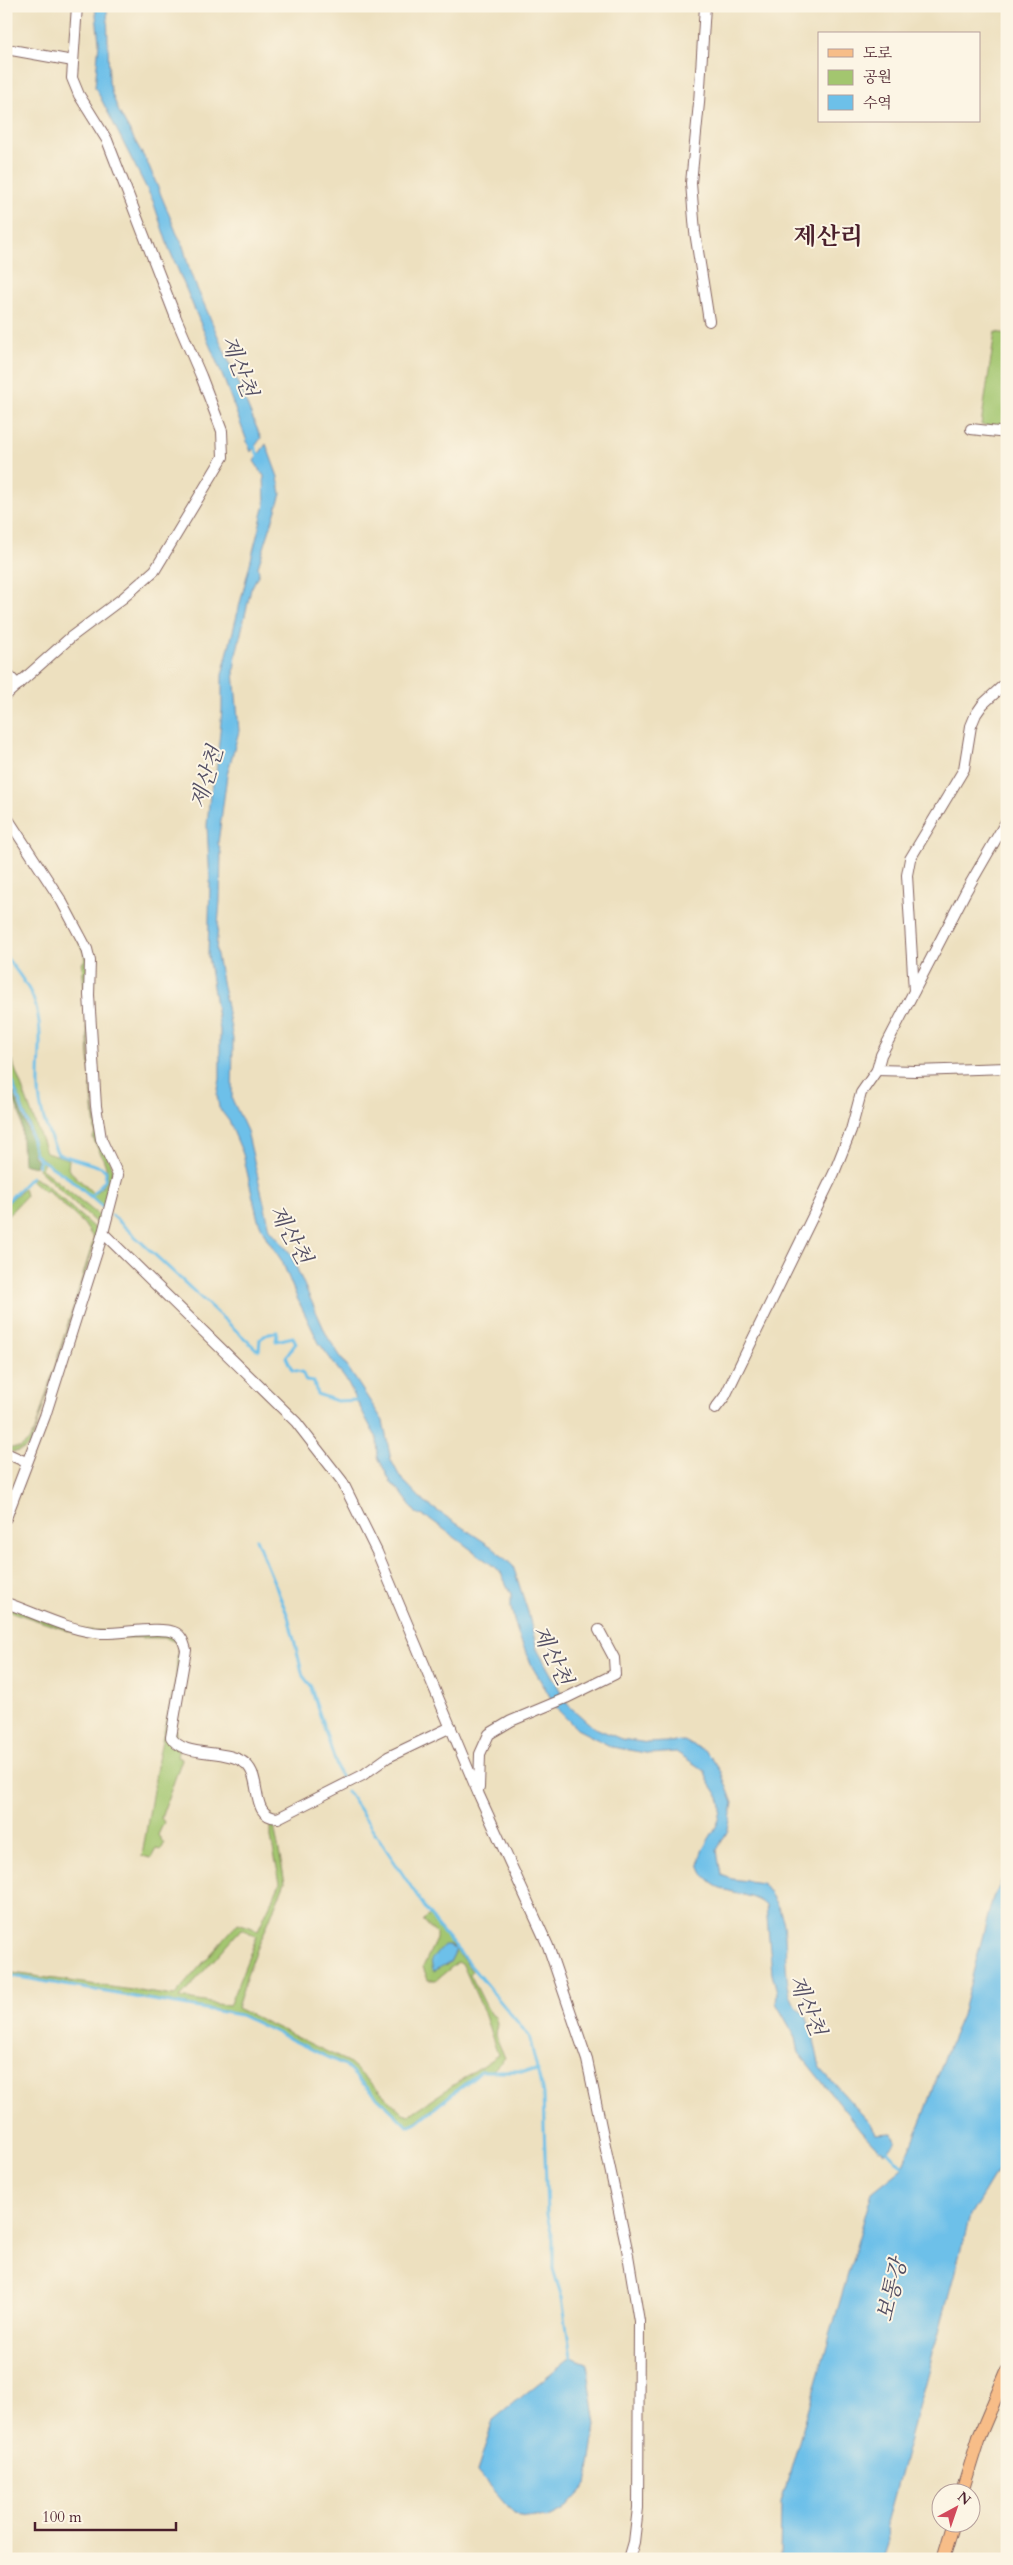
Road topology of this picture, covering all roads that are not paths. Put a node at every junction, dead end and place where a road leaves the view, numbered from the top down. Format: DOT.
graph roads {
  1 [pos="76,6"];
  2 [pos="705,6"];
  3 [pos="6,49"];
  4 [pos="73,61"];
  5 [pos="709,321"];
  6 [pos="971,429"];
  7 [pos="1007,433"];
  8 [pos="6,673"];
  9 [pos="1007,682"];
  10 [pos="18,685"];
  11 [pos="6,695"];
  12 [pos="6,816"];
  13 [pos="1007,820"];
  14 [pos="914,992"];
  15 [pos="1007,1068"];
  16 [pos="877,1070"];
  17 [pos="103,1233"];
  18 [pos="715,1408"];
  19 [pos="6,1453"];
  20 [pos="26,1462"];
  21 [pos="6,1518"];
  22 [pos="6,1603"];
  23 [pos="599,1630"];
  24 [pos="451,1727"];
  25 [pos="479,1795"];
  26 [pos="1007,2371"];
  27 [pos="965,2482"];
  28 [pos="951,2532"];
  29 [pos="629,2559"];
  30 [pos="943,2559"];
  1 -- 4 [label="street"];
  2 -- 5 [label="street"];
  3 -- 4 [label="street"];
  4 -- 10 [label="street"];
  6 -- 7 [label="street"];
  8 -- 10 [label="street"];
  9 -- 14 [label="street"];
  10 -- 11 [label="street"];
  12 -- 17 [label="street"];
  13 -- 14 [label="street"];
  14 -- 16 [label="street"];
  15 -- 16 [label="street"];
  16 -- 18 [label="street"];
  17 -- 20 [label="street"];
  17 -- 24 [label="street"];
  19 -- 20 [label="street"];
  20 -- 21 [label="street"];
  22 -- 24 [label="street"];
  23 -- 25 [label="street"];
  24 -- 25 [label="street"];
  25 -- 29 [label="street"];
  26 -- 27 [label="main road"];
  28 -- 30 [label="main road"];
}
